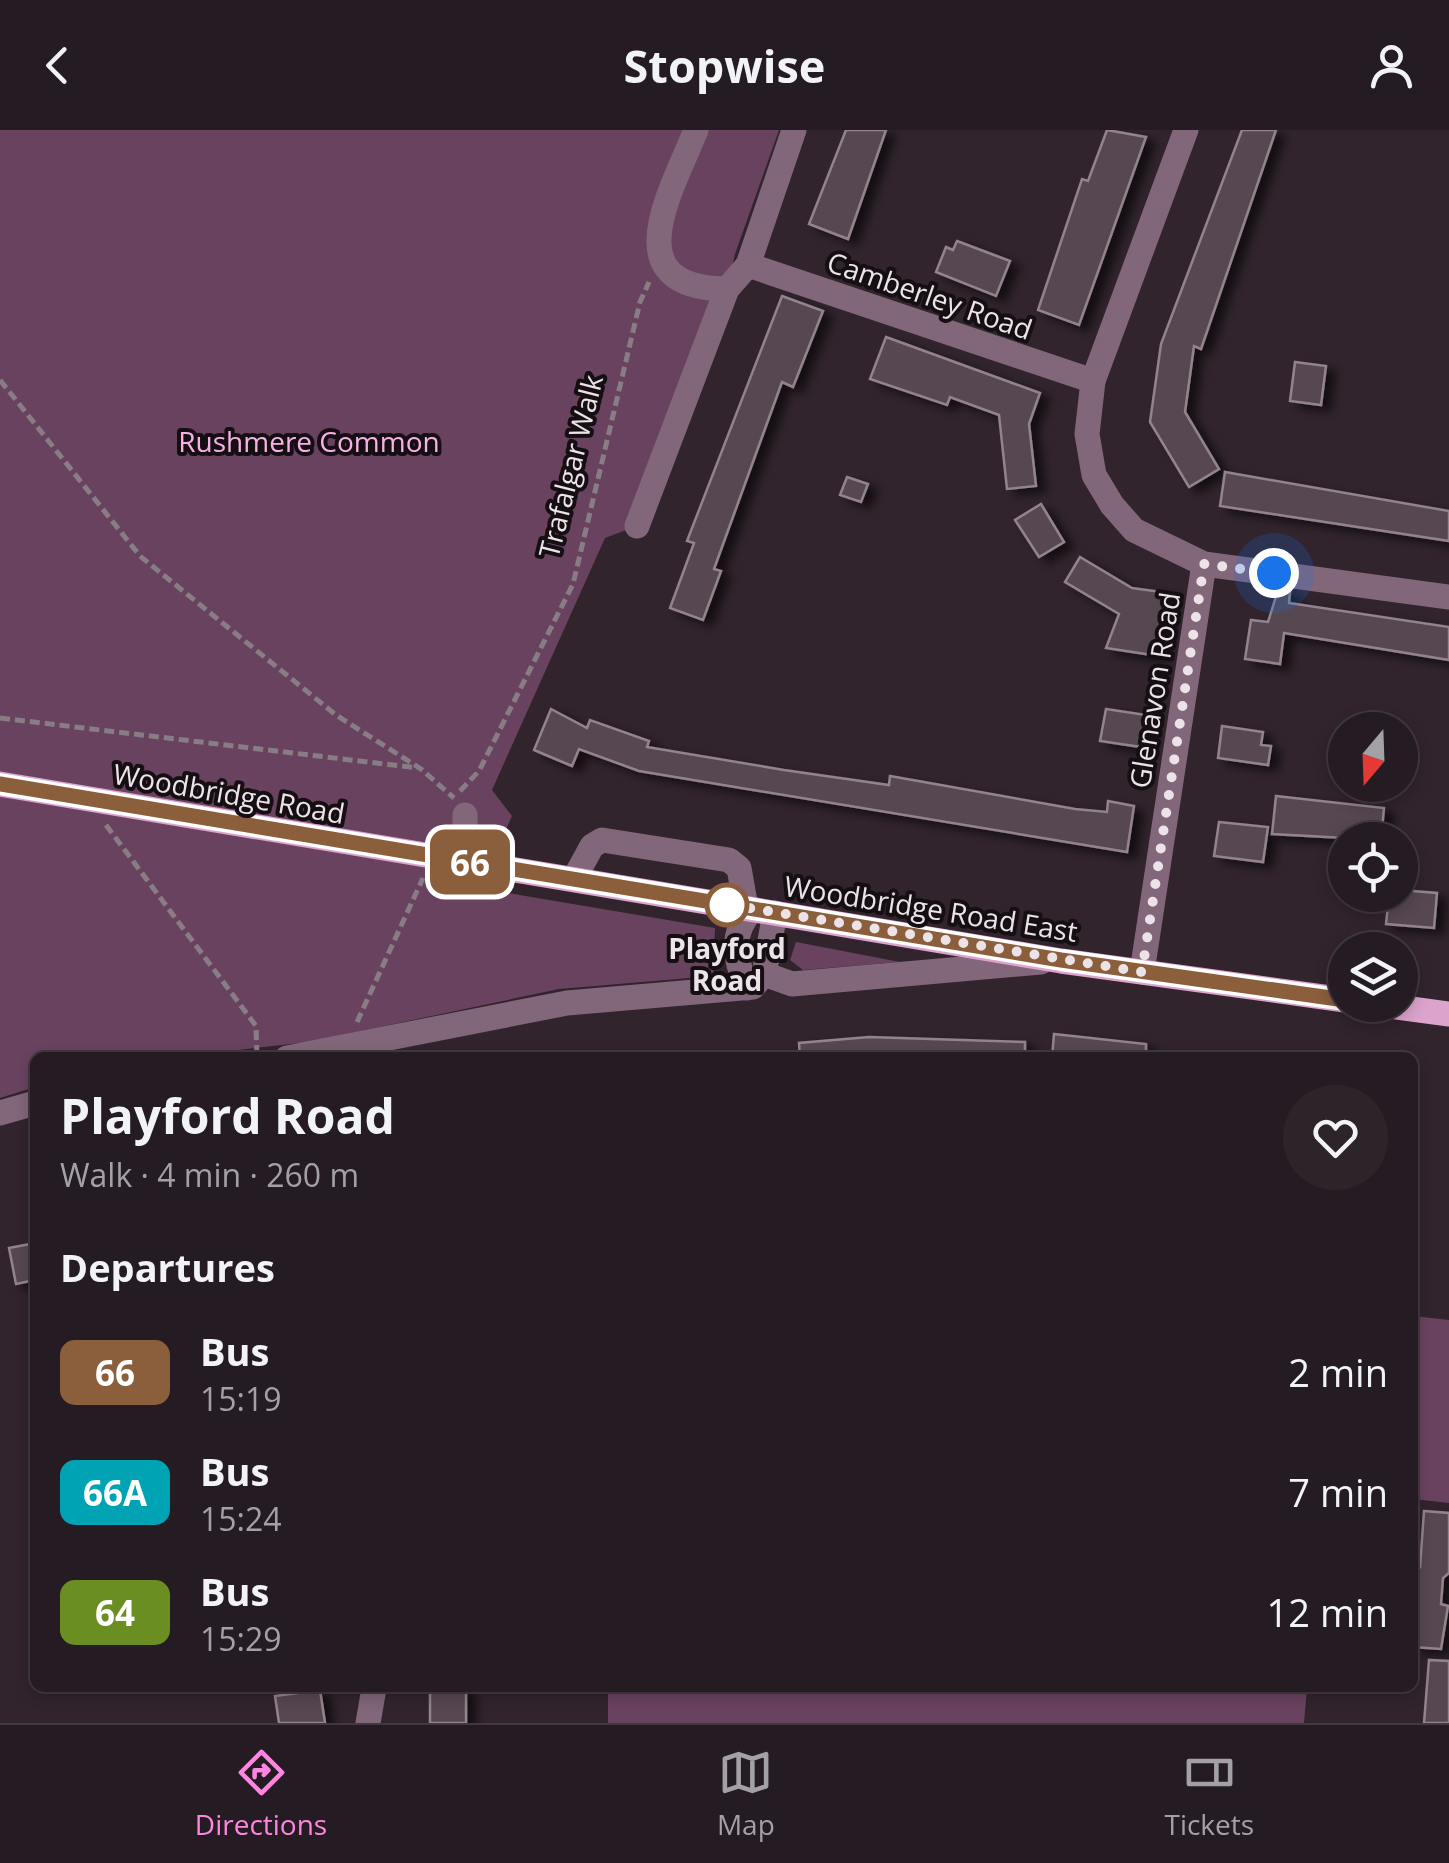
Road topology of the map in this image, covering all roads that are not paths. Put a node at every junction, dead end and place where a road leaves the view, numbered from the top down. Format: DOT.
graph roads {
  1 [pos="696,130"];
  2 [pos="794,130"];
  3 [pos="1186,130"];
  4 [pos="748,265"];
  5 [pos="727,289"];
  6 [pos="1093,381"];
  7 [pos="637,526"];
  8 [pos="1204,564"];
  9 [pos="1449,597"];
  10 [pos="0,784"];
  11 [pos="458,804"];
  12 [pos="457,861"];
  13 [pos="574,879"];
  14 [pos="758,910"];
  15 [pos="1061,960"];
  16 [pos="1142,972"];
  17 [pos="756,981"];
  18 [pos="1328,998"];
  19 [pos="1418,1010"];
  20 [pos="1449,1014"];
  21 [pos="324,1052"];
  22 [pos="30,1104"];
  23 [pos="0,1113"];
  24 [pos="373,1692"];
  25 [pos="368,1723"];
  1 -- 5 [label="street"];
  2 -- 4 [label="street"];
  3 -- 6 [label="street, Glenavon Road"];
  4 -- 5 [label="street"];
  4 -- 6 [label="street, Camberley Road"];
  5 -- 7 [label="street"];
  6 -- 8 [label="street, Glenavon Road"];
  8 -- 9 [label="street"];
  8 -- 16 [label="street, Glenavon Road"];
  10 -- 12 [label="main road, Woodbridge Road"];
  11 -- 12 [label="street"];
  12 -- 13 [label="main road, Woodbridge Road East"];
  13 -- 14 [label="main road, Woodbridge Road East"];
  13 -- 14 [label="street"];
  14 -- 15 [label="main road, Woodbridge Road East"];
  14 -- 17 [label="street"];
  15 -- 16 [label="main road, Woodbridge Road East"];
  15 -- 17 [label="street"];
  16 -- 18 [label="main road, Woodbridge Road East"];
  17 -- 21 [label="street"];
  19 -- 20 [label="main road"];
  22 -- 23 [label="street"];
  24 -- 25 [label="street"];
}
